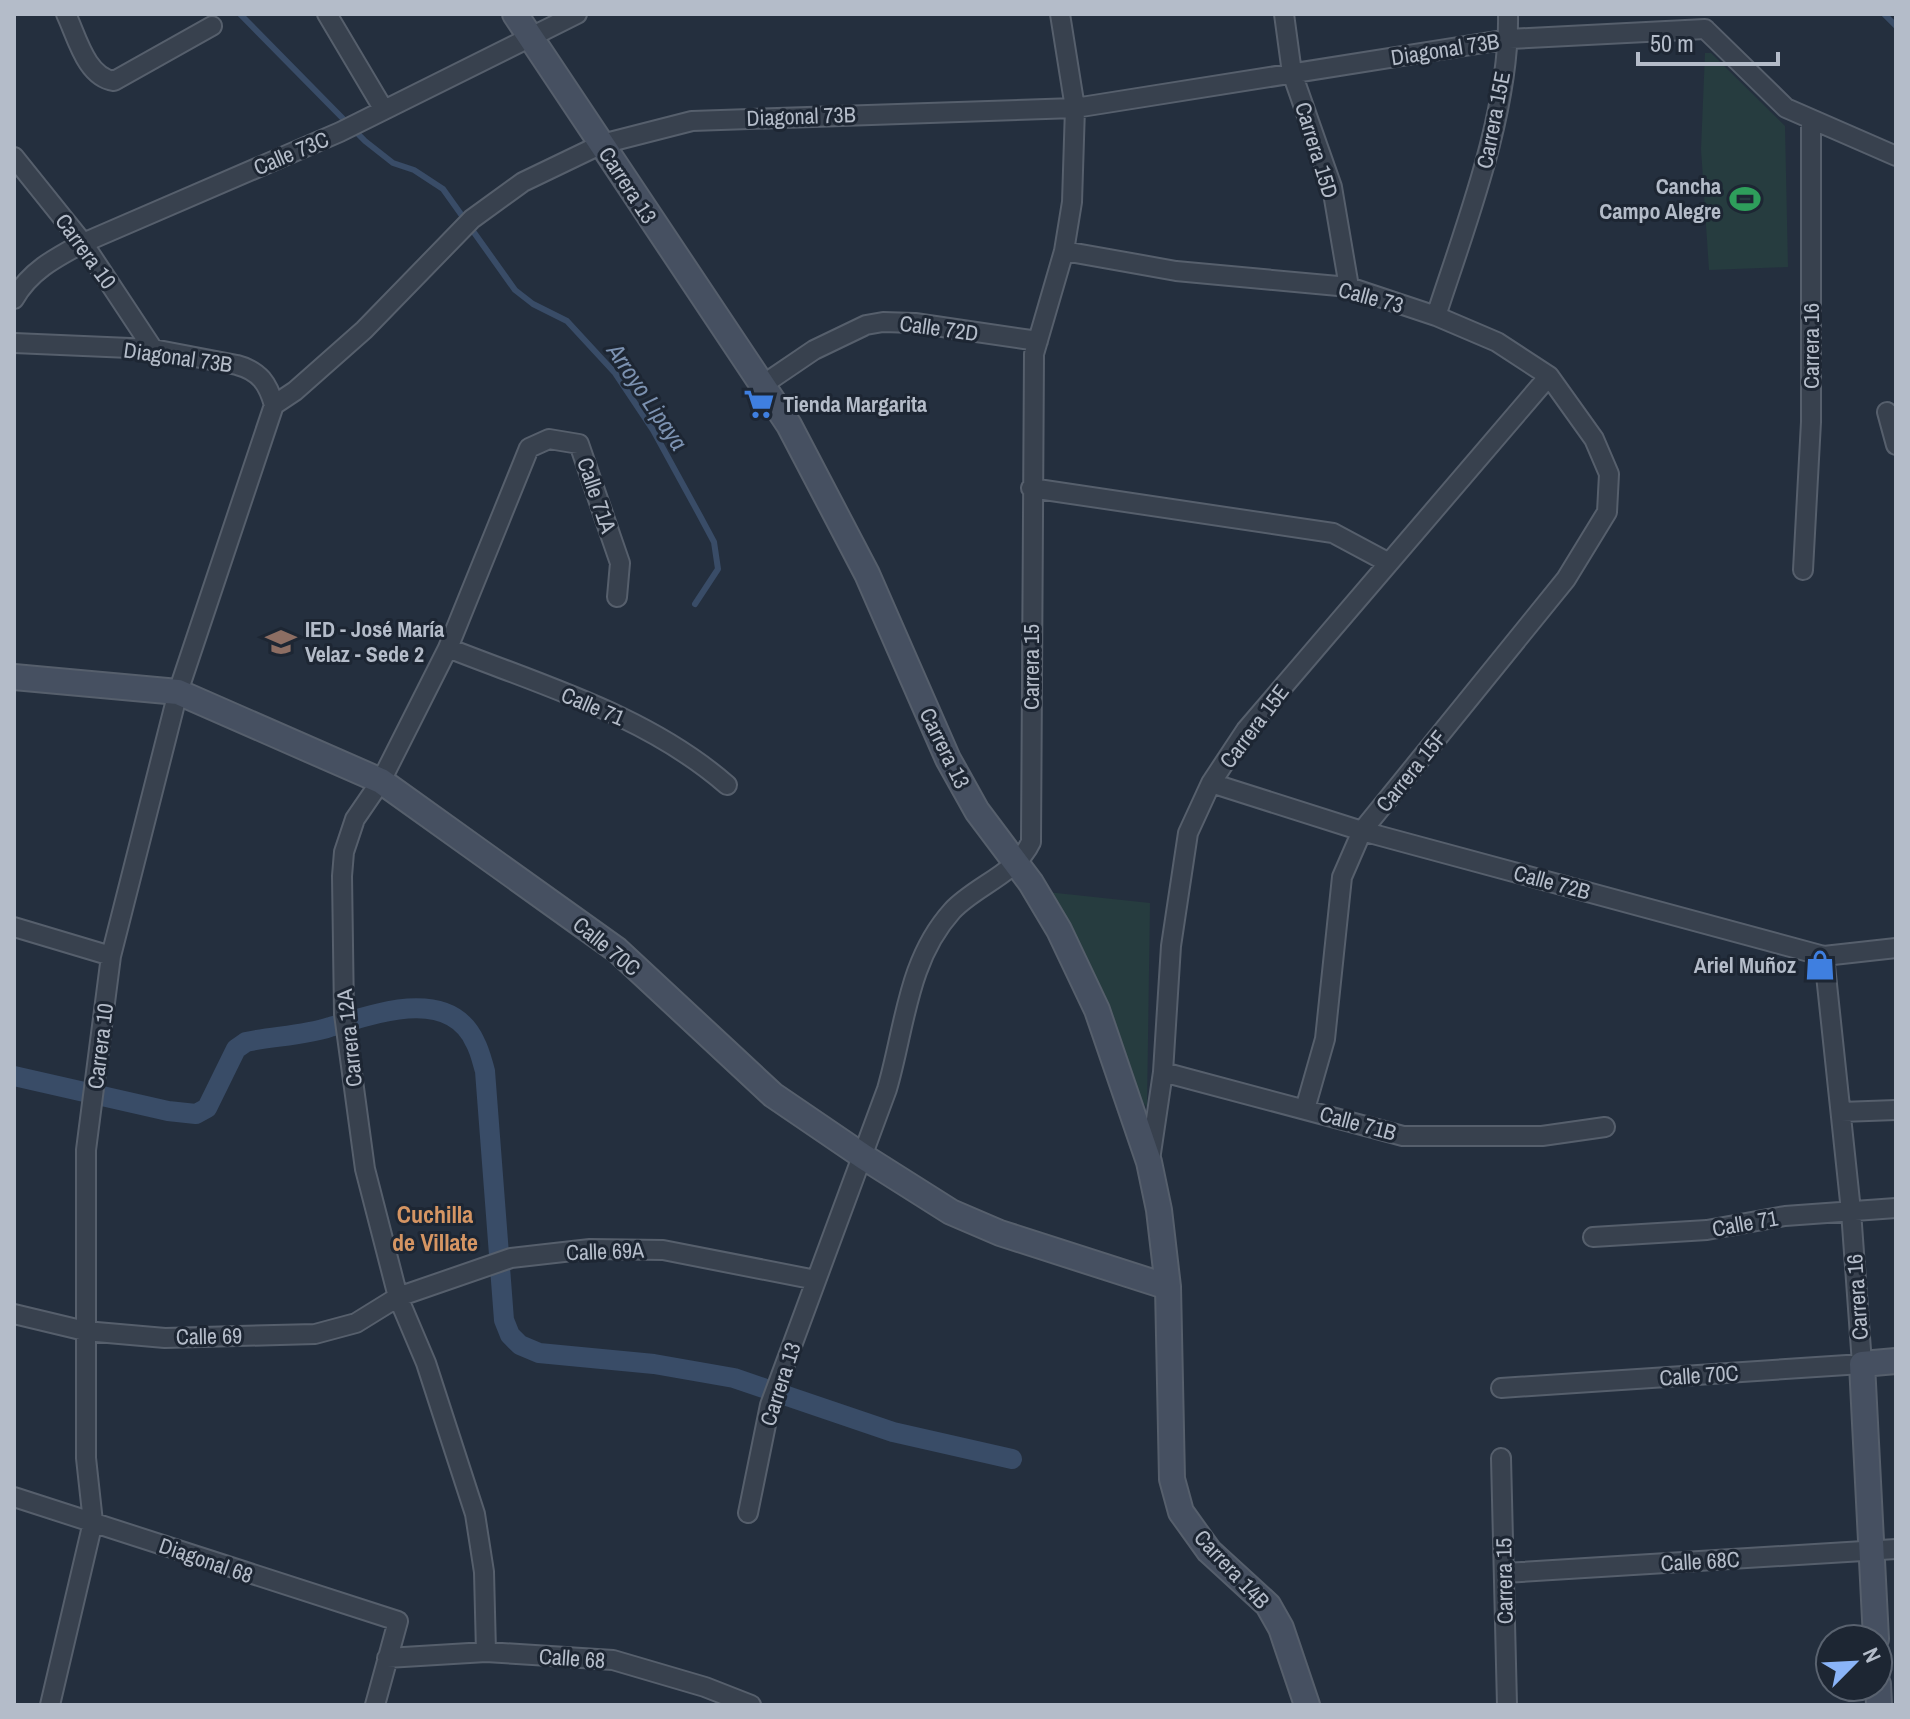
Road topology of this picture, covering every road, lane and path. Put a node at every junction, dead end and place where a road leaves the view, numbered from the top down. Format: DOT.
graph roads {
  1 [pos="66,14"];
  2 [pos="327,14"];
  3 [pos="515,14"];
  4 [pos="577,14"];
  5 [pos="1060,14"];
  6 [pos="1284,14"];
  7 [pos="1508,14"];
  8 [pos="1705,22"];
  9 [pos="212,26"];
  10 [pos="530,37"];
  11 [pos="1509,39"];
  12 [pos="1292,73"];
  13 [pos="1075,108"];
  14 [pos="384,110"];
  15 [pos="1811,121"];
  16 [pos="602,144"];
  17 [pos="1896,156"];
  18 [pos="14,157"];
  19 [pos="83,243"];
  20 [pos="1064,251"];
  21 [pos="1349,287"];
  22 [pos="14,299"];
  23 [pos="1436,316"];
  24 [pos="1038,341"];
  25 [pos="14,343"];
  26 [pos="153,349"];
  27 [pos="1549,376"];
  28 [pos="761,386"];
  29 [pos="274,405"];
  30 [pos="1887,412"];
  31 [pos="1896,445"];
  32 [pos="529,448"];
  33 [pos="1609,474"];
  34 [pos="1031,488"];
  35 [pos="1389,563"];
  36 [pos="1803,570"];
  37 [pos="617,597"];
  38 [pos="448,648"];
  39 [pos="14,677"];
  40 [pos="178,692"];
  41 [pos="381,781"];
  42 [pos="1211,783"];
  43 [pos="727,785"];
  44 [pos="1362,831"];
  45 [pos="1014,863"];
  46 [pos="14,927"];
  47 [pos="1896,948"];
  48 [pos="111,956"];
  49 [pos="1824,956"];
  50 [pos="1163,1072"];
  51 [pos="1305,1109"];
  52 [pos="1896,1110"];
  53 [pos="1841,1112"];
  54 [pos="1605,1127"];
  55 [pos="864,1157"];
  56 [pos="1149,1162"];
  57 [pos="1896,1208"];
  58 [pos="1851,1211"];
  59 [pos="1593,1237"];
  60 [pos="816,1280"];
  61 [pos="1168,1287"];
  62 [pos="398,1297"];
  63 [pos="14,1314"];
  64 [pos="85,1331"];
  65 [pos="1896,1361"];
  66 [pos="1862,1364"];
  67 [pos="1501,1388"];
  68 [pos="1501,1458"];
  69 [pos="14,1497"];
  70 [pos="748,1513"];
  71 [pos="93,1522"];
  72 [pos="1896,1549"];
  73 [pos="1871,1551"];
  74 [pos="1504,1573"];
  75 [pos="1875,1623"];
  76 [pos="486,1652"];
  77 [pos="387,1658"];
  78 [pos="703,1696"];
  79 [pos="50,1705"];
  80 [pos="375,1705"];
  81 [pos="751,1705"];
  82 [pos="1307,1705"];
  83 [pos="1507,1705"];
  1 -- 9 [label="street"];
  2 -- 14 [label="street"];
  3 -- 10 [label="street, Carrera 13"];
  4 -- 10 [label="street, Calle 73C"];
  5 -- 13 [label="street, Carrera 15"];
  6 -- 12 [label="street, Carrera 15D"];
  7 -- 11 [label="street, Carrera 15E"];
  8 -- 11 [label="street, Diagonal 73B"];
  8 -- 15 [label="street"];
  10 -- 14 [label="street, Calle 73C"];
  10 -- 16 [label="street, Carrera 13"];
  11 -- 12 [label="street, Diagonal 73B"];
  11 -- 23 [label="street, Carrera 15E"];
  12 -- 13 [label="street, Diagonal 73B"];
  12 -- 21 [label="street, Carrera 15D"];
  13 -- 16 [label="street, Diagonal 73B"];
  13 -- 20 [label="street, Carrera 15"];
  14 -- 19 [label="street, Calle 73C"];
  15 -- 17 [label="street"];
  15 -- 36 [label="street, Carrera 16"];
  16 -- 28 [label="street, Carrera 13"];
  16 -- 29 [label="street, Diagonal 73B"];
  18 -- 19 [label="street, Carrera 10"];
  19 -- 22 [label="street, Calle 73C"];
  19 -- 26 [label="street, Carrera 10"];
  20 -- 21 [label="street, Calle 73"];
  20 -- 24 [label="street, Carrera 15"];
  21 -- 23 [label="street, Calle 73"];
  23 -- 27 [label="street, Calle 73"];
  24 -- 28 [label="street, Calle 72D"];
  24 -- 34 [label="street, Carrera 15"];
  25 -- 26 [label="street, Diagonal 73B"];
  26 -- 29 [label="street, Diagonal 73B"];
  27 -- 33 [label="street, Calle 73"];
  27 -- 35 [label="street, Carrera 15E"];
  28 -- 45 [label="street, Carrera 13"];
  29 -- 40 [label="street, Carrera 10"];
  30 -- 31 [label="street"];
  32 -- 37 [label="street, Calle 71A"];
  32 -- 38 [label="street, Carrera 12A"];
  33 -- 44 [label="street, Carrera 15F"];
  34 -- 35 [label="street"];
  34 -- 45 [label="street, Carrera 15"];
  35 -- 42 [label="street, Carrera 15E"];
  38 -- 41 [label="street, Carrera 12A"];
  38 -- 43 [label="street, Calle 71"];
  39 -- 40 [label="street, Calle 70C"];
  40 -- 41 [label="street, Calle 70C"];
  40 -- 48 [label="street, Carrera 10"];
  41 -- 55 [label="street, Calle 70C"];
  41 -- 62 [label="street, Carrera 12A"];
  42 -- 44 [label="street, Calle 72B"];
  42 -- 50 [label="street, Carrera 15E"];
  44 -- 49 [label="street, Calle 72B"];
  44 -- 51 [label="street, Carrera 15F"];
  45 -- 55 [label="street, Carrera 13"];
  45 -- 56 [label="street"];
  46 -- 48 [label="street"];
  47 -- 49 [label="street, Calle 72B"];
  48 -- 64 [label="street, Carrera 10"];
  49 -- 53 [label="street, Carrera 16"];
  50 -- 51 [label="street, Calle 71B"];
  50 -- 56 [label="street, Carrera 15E"];
  51 -- 54 [label="street, Calle 71B"];
  52 -- 53 [label="street"];
  53 -- 58 [label="street, Carrera 16"];
  55 -- 60 [label="street, Carrera 13"];
  55 -- 61 [label="street, Calle 70C"];
  56 -- 61 [label="street"];
  57 -- 58 [label="street, Calle 71"];
  58 -- 59 [label="street, Calle 71"];
  58 -- 66 [label="street, Carrera 16"];
  60 -- 62 [label="street, Calle 69A"];
  60 -- 70 [label="street, Carrera 13"];
  61 -- 82 [label="street, Carrera 14B"];
  62 -- 64 [label="street, Calle 69"];
  62 -- 76 [label="street, Carrera 12A"];
  63 -- 64 [label="street, Calle 69"];
  64 -- 71 [label="street, Carrera 10"];
  65 -- 66 [label="street, Calle 70C"];
  66 -- 67 [label="street, Calle 70C"];
  66 -- 73 [label="street, Carrera 16"];
  68 -- 74 [label="street, Carrera 15"];
  69 -- 71 [label="street, Diagonal 68"];
  71 -- 77 [label="street, Diagonal 68"];
  71 -- 79 [label="street, Carrera 10"];
  72 -- 73 [label="street, Calle 68C"];
  73 -- 74 [label="street, Calle 68C"];
  73 -- 75 [label="street, Carrera 16"];
  74 -- 83 [label="street, Carrera 15"];
  76 -- 77 [label="street, Calle 68"];
  76 -- 78 [label="street, Calle 68"];
  77 -- 80 [label="street"];
  78 -- 81 [label="street, Calle 68"];
}
